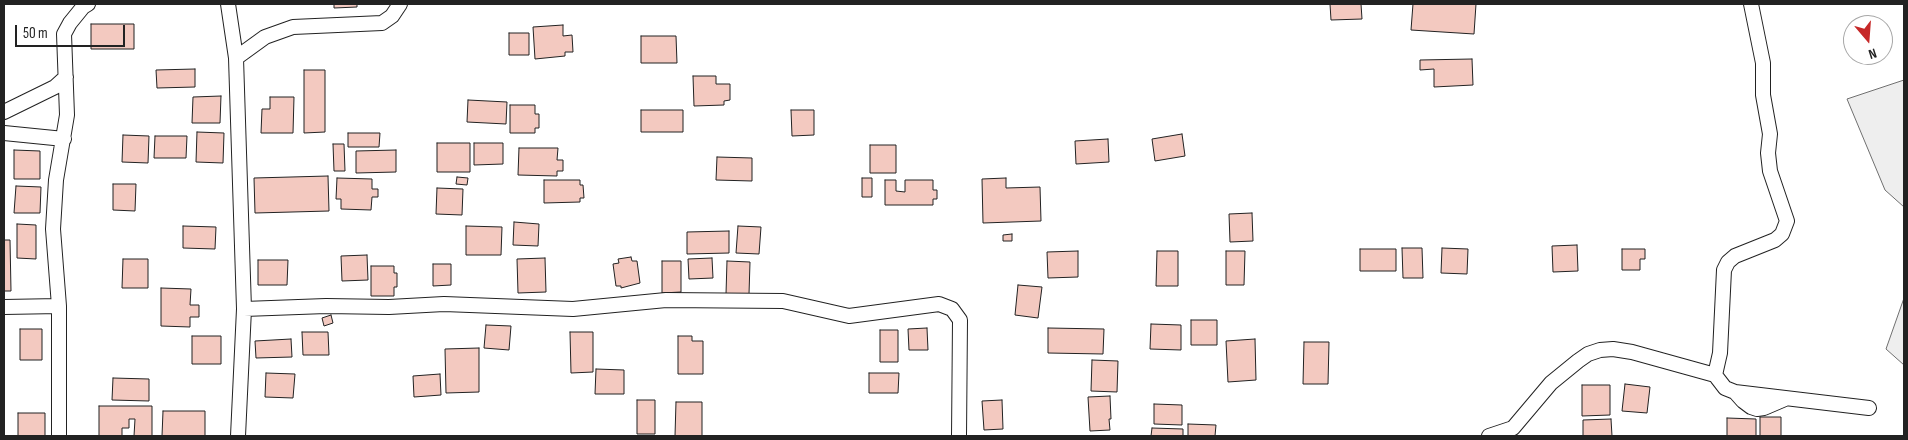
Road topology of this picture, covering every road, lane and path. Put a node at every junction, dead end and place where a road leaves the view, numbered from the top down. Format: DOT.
graph roads {
  1 [pos="88,4"];
  2 [pos="228,4"];
  3 [pos="400,4"];
  4 [pos="1751,4"];
  5 [pos="236,58"];
  6 [pos="66,77"];
  7 [pos="4,112"];
  8 [pos="4,133"];
  9 [pos="64,139"];
  10 [pos="59,306"];
  11 [pos="4,307"];
  12 [pos="244,309"];
  13 [pos="1715,375"];
  14 [pos="1869,408"];
  15 [pos="59,436"];
  16 [pos="238,436"];
  17 [pos="959,436"];
  18 [pos="1489,436"];
  1 -- 6 [label="street"];
  2 -- 5 [label="street"];
  3 -- 5 [label="street"];
  4 -- 13 [label="street"];
  5 -- 12 [label="street"];
  6 -- 7 [label="street"];
  6 -- 9 [label="street"];
  8 -- 9 [label="street"];
  9 -- 10 [label="street"];
  10 -- 11 [label="street"];
  10 -- 15 [label="street"];
  12 -- 16 [label="street"];
  12 -- 17 [label="street"];
  13 -- 14 [label="street"];
  13 -- 18 [label="street"];
}
